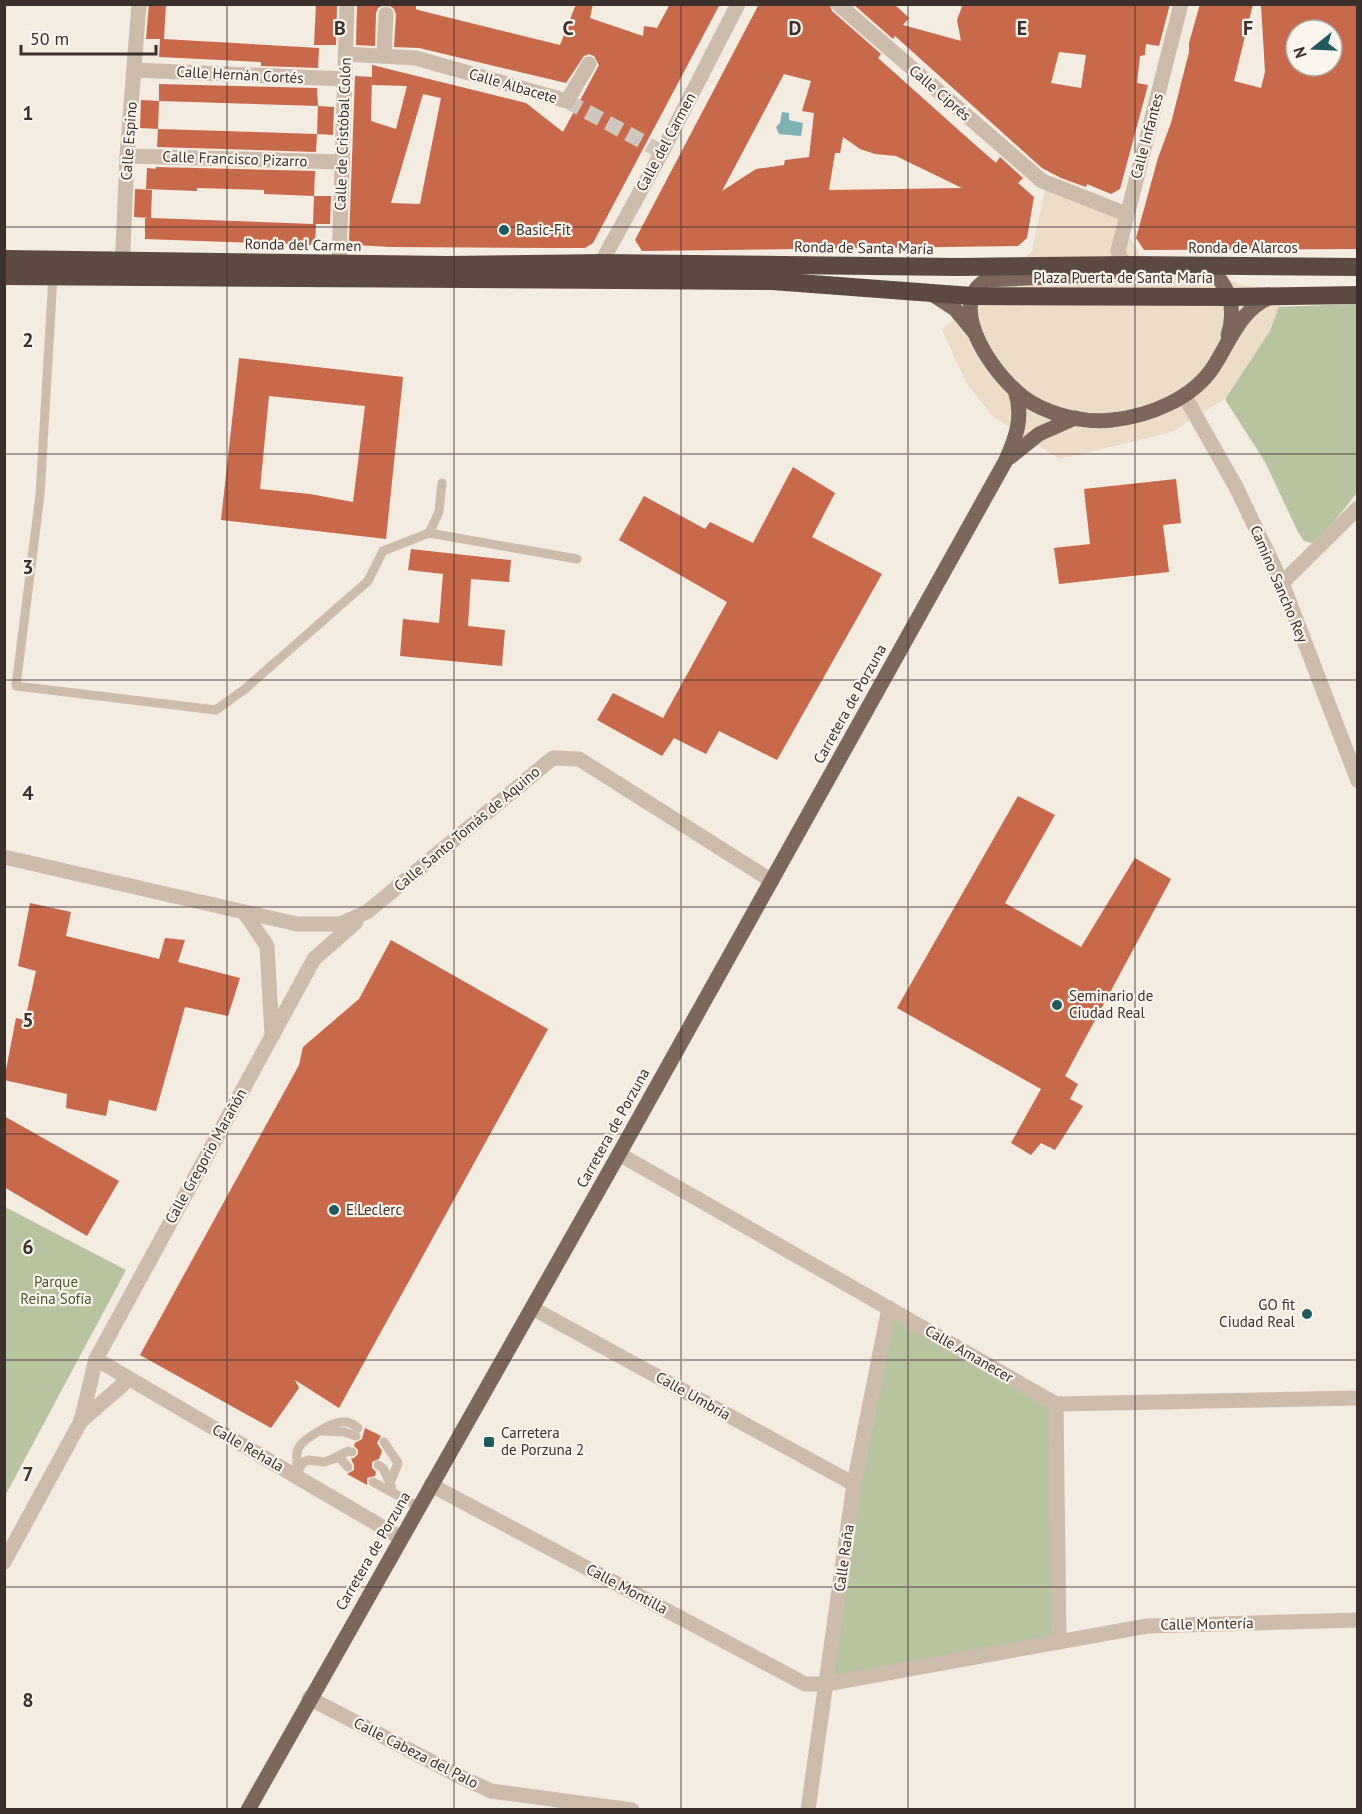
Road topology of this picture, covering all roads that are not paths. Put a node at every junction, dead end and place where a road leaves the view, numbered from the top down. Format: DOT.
graph roads {
  1 [pos="139,4"];
  2 [pos="347,4"];
  3 [pos="738,4"];
  4 [pos="838,4"];
  5 [pos="1181,4"];
  6 [pos="386,14"];
  7 [pos="346,54"];
  8 [pos="384,56"];
  9 [pos="590,64"];
  10 [pos="134,70"];
  11 [pos="345,79"];
  12 [pos="127,156"];
  13 [pos="343,162"];
  14 [pos="1126,214"];
  15 [pos="4,259"];
  16 [pos="339,263"];
  17 [pos="601,263"];
  18 [pos="1128,265"];
  19 [pos="1207,267"];
  20 [pos="1358,267"];
  21 [pos="122,268"];
  22 [pos="4,276"];
  23 [pos="53,276"];
  24 [pos="597,281"];
  25 [pos="930,293"];
  26 [pos="1358,295"];
  27 [pos="972,296"];
  28 [pos="1274,296"];
  29 [pos="1230,297"];
  30 [pos="977,337"];
  31 [pos="1223,350"];
  32 [pos="1015,390"];
  33 [pos="1184,395"];
  34 [pos="1075,418"];
  35 [pos="1005,462"];
  36 [pos="442,483"];
  37 [pos="1358,508"];
  38 [pos="429,533"];
  39 [pos="577,560"];
  40 [pos="1282,583"];
  41 [pos="1358,781"];
  42 [pos="4,857"];
  43 [pos="772,881"];
  44 [pos="244,912"];
  45 [pos="367,912"];
  46 [pos="272,1036"];
  47 [pos="619,1154"];
  48 [pos="532,1308"];
  49 [pos="889,1308"];
  50 [pos="96,1359"];
  51 [pos="129,1379"];
  52 [pos="1358,1398"];
  53 [pos="1056,1404"];
  54 [pos="81,1421"];
  55 [pos="357,1432"];
  56 [pos="386,1448"];
  57 [pos="352,1452"];
  58 [pos="334,1458"];
  59 [pos="378,1465"];
  60 [pos="348,1467"];
  61 [pos="298,1475"];
  62 [pos="373,1482"];
  63 [pos="390,1483"];
  64 [pos="854,1484"];
  65 [pos="431,1485"];
  66 [pos="393,1493"];
  67 [pos="418,1507"];
  68 [pos="401,1538"];
  69 [pos="4,1562"];
  70 [pos="1358,1620"];
  71 [pos="1059,1642"];
  72 [pos="826,1684"];
  73 [pos="309,1698"];
  74 [pos="248,1809"];
  75 [pos="632,1809"];
  76 [pos="808,1809"];
  1 -- 10 [label="street, Calle Espino"];
  2 -- 7 [label="street, Calle de Cristóbal Colón"];
  3 -- 17 [label="street, Calle del Carmen"];
  4 -- 14 [label="street, Calle Ciprés"];
  5 -- 14 [label="street, Calle Infantes"];
  6 -- 8 [label="street"];
  7 -- 8 [label="street, Calle Albacete"];
  7 -- 11 [label="street, Calle de Cristóbal Colón"];
  8 -- 9 [label="street, Calle Albacete"];
  10 -- 11 [label="street, Calle Hernán Cortés"];
  10 -- 12 [label="street, Calle Espino"];
  11 -- 13 [label="street, Calle de Cristóbal Colón"];
  12 -- 13 [label="street, Calle Francisco Pizarro"];
  12 -- 21 [label="street, Calle Espino"];
  13 -- 16 [label="street, Calle de Cristóbal Colón"];
  14 -- 18 [label="street, Calle Infantes"];
  15 -- 21 [label="highway, Ronda del Carmen"];
  16 -- 17 [label="highway, Ronda del Carmen"];
  16 -- 21 [label="highway, Ronda del Carmen"];
  17 -- 18 [label="highway, Ronda de Santa María"];
  17 -- 24 [label="street, Calle del Carmen"];
  18 -- 19 [label="highway, Ronda de Alarcos"];
  18 -- 27 [label="main road"];
  19 -- 20 [label="highway, Ronda de Alarcos"];
  19 -- 29 [label="main road"];
  21 -- 23 [label="highway, Ronda del Carmen"];
  21 -- 24 [label="highway, Ronda del Carmen"];
  22 -- 23 [label="highway, Ronda del Carmen"];
  23 -- 38 [label="lane"];
  24 -- 25 [label="highway"];
  25 -- 27 [label="highway"];
  25 -- 30 [label="main road"];
  26 -- 28 [label="highway"];
  27 -- 29 [label="highway, Plaza Puerta de Santa María"];
  27 -- 30 [label="main road"];
  28 -- 29 [label="highway, Plaza Puerta de Santa María"];
  28 -- 31 [label="main road"];
  29 -- 31 [label="main road"];
  30 -- 32 [label="main road"];
  31 -- 33 [label="main road"];
  32 -- 34 [label="main road"];
  32 -- 35 [label="main road, Carretera de Porzuna"];
  33 -- 34 [label="main road"];
  33 -- 40 [label="street, Camino Sancho Rey"];
  34 -- 35 [label="main road"];
  35 -- 43 [label="main road, Carretera de Porzuna"];
  36 -- 38 [label="lane"];
  37 -- 40 [label="street"];
  38 -- 39 [label="lane"];
  40 -- 41 [label="street, Camino Sancho Rey"];
  42 -- 44 [label="street, Calle Santo Tomás de Aquino"];
  43 -- 45 [label="street, Calle Santo Tomás de Aquino"];
  43 -- 47 [label="main road, Carretera de Porzuna"];
  44 -- 45 [label="street, Calle Santo Tomás de Aquino"];
  44 -- 46 [label="street"];
  45 -- 46 [label="street, Calle Gregorio Marañón"];
  46 -- 50 [label="street, Calle Gregorio Marañón"];
  47 -- 48 [label="main road, Carretera de Porzuna"];
  47 -- 49 [label="street, Calle Amanecer"];
  48 -- 64 [label="street, Calle Umbría"];
  48 -- 65 [label="main road, Carretera de Porzuna"];
  49 -- 53 [label="street, Calle Amanecer"];
  49 -- 64 [label="street, Calle Raña"];
  50 -- 51 [label="street, Calle Rehala"];
  50 -- 54 [label="street, Calle Gregorio Marañón"];
  51 -- 54 [label="street, Calle Gregorio Marañón"];
  51 -- 61 [label="street, Calle Rehala"];
  52 -- 53 [label="street"];
  53 -- 71 [label="street"];
  54 -- 69 [label="street, Calle Gregorio Marañón"];
  55 -- 61 [label="lane"];
  56 -- 63 [label="lane"];
  57 -- 58 [label="lane"];
  58 -- 60 [label="lane"];
  58 -- 61 [label="lane"];
  59 -- 63 [label="lane"];
  61 -- 68 [label="street, Calle Rehala"];
  62 -- 66 [label="lane"];
  63 -- 66 [label="lane"];
  64 -- 72 [label="street, Calle Raña"];
  65 -- 67 [label="main road, Carretera de Porzuna"];
  65 -- 72 [label="street, Calle Montilla"];
  66 -- 67 [label="lane"];
  67 -- 68 [label="main road, Carretera de Porzuna"];
  68 -- 73 [label="main road, Carretera de Porzuna"];
  70 -- 71 [label="street, Calle Montería"];
  71 -- 72 [label="street, Calle Montería"];
  72 -- 76 [label="street, Calle Raña"];
  73 -- 74 [label="main road, Carretera de Porzuna"];
  73 -- 75 [label="street, Calle Cabeza del Palo"];
}
